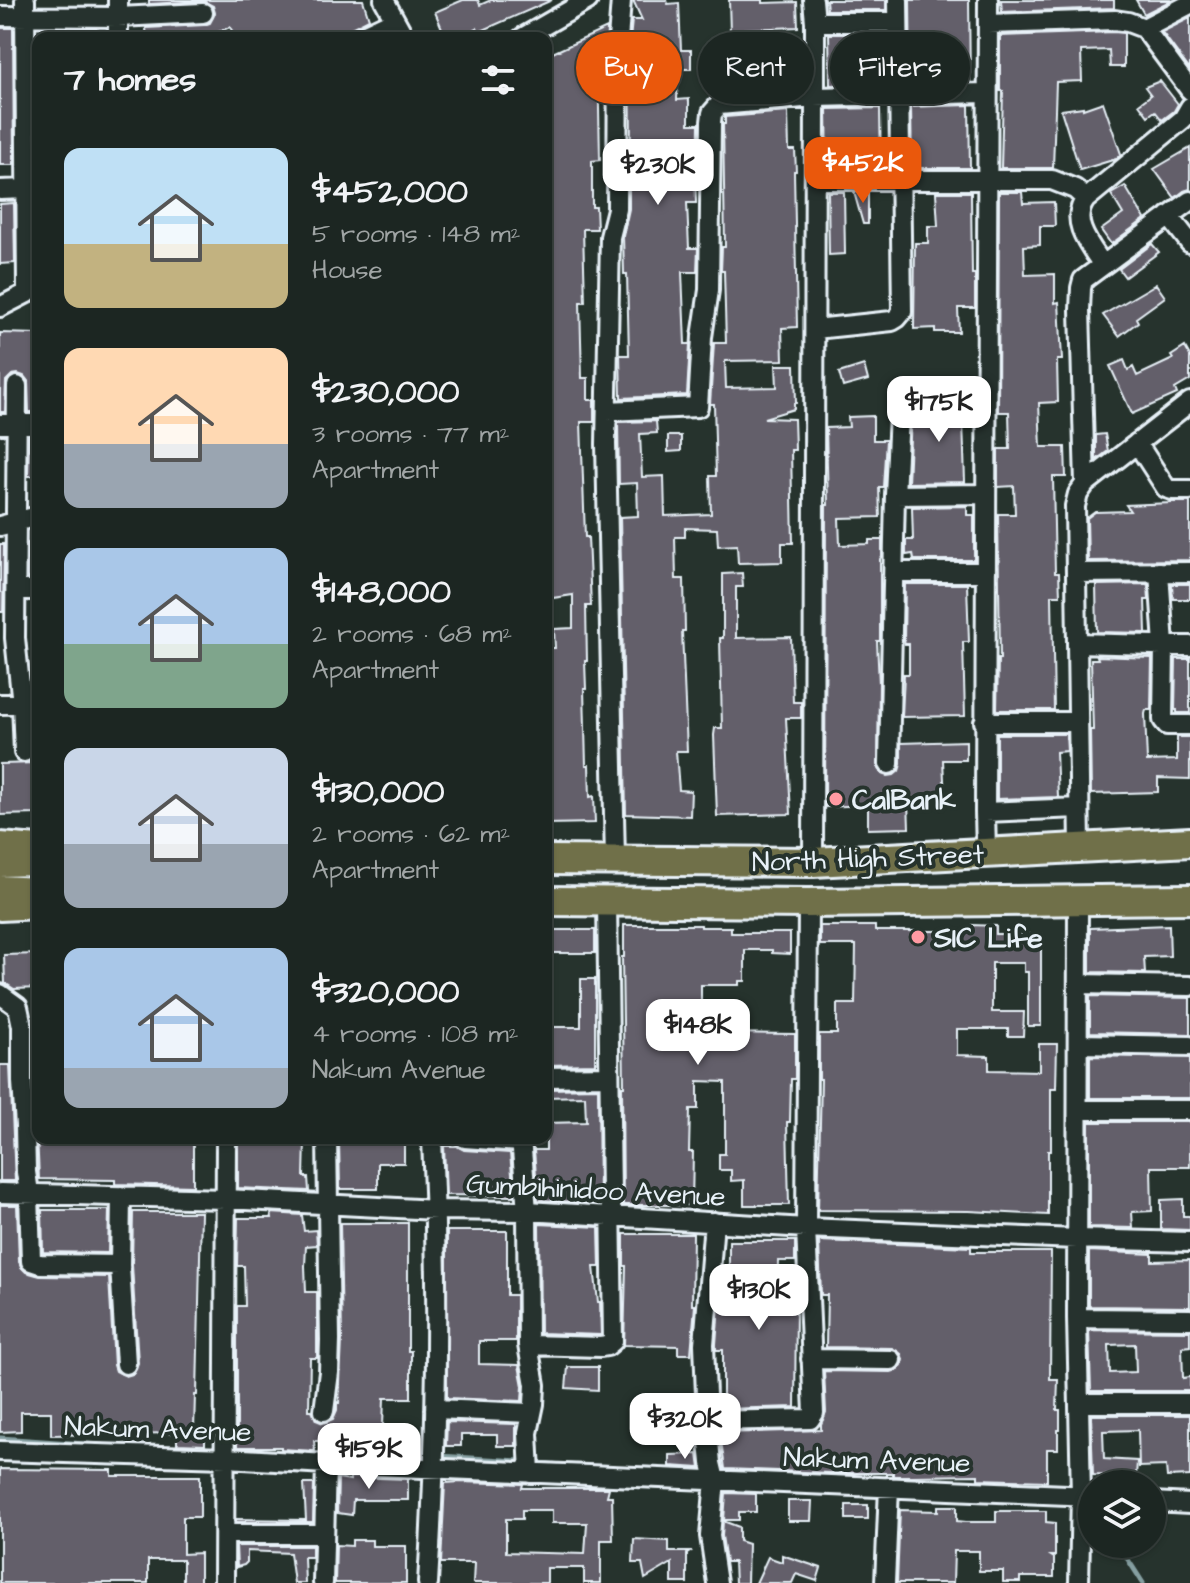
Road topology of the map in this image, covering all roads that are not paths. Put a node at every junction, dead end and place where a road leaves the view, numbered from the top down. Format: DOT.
graph roads {
  1 [pos="384,0"];
  2 [pos="588,0"];
  3 [pos="621,0"];
  4 [pos="813,0"];
  5 [pos="898,0"];
  6 [pos="988,0"];
  7 [pos="1190,4"];
  8 [pos="25,8"];
  9 [pos="118,9"];
  10 [pos="203,13"];
  11 [pos="0,16"];
  12 [pos="395,20"];
  13 [pos="815,22"];
  14 [pos="898,22"];
  15 [pos="988,24"];
  16 [pos="1144,28"];
  17 [pos="118,32"];
  18 [pos="370,32"];
  19 [pos="402,32"];
  20 [pos="532,32"];
  21 [pos="898,32"];
  22 [pos="1190,90"];
  23 [pos="970,93"];
  24 [pos="987,93"];
  25 [pos="815,97"];
  26 [pos="830,97"];
  27 [pos="900,104"];
  28 [pos="1190,107"];
  29 [pos="815,180"];
  30 [pos="902,180"];
  31 [pos="987,180"];
  32 [pos="26,189"];
  33 [pos="0,190"];
  34 [pos="1086,199"];
  35 [pos="1190,201"];
  36 [pos="1169,216"];
  37 [pos="1190,243"];
  38 [pos="1103,265"];
  39 [pos="32,291"];
  40 [pos="0,307"];
  41 [pos="815,329"];
  42 [pos="17,386"];
  43 [pos="1190,402"];
  44 [pos="607,411"];
  45 [pos="899,415"];
  46 [pos="9,424"];
  47 [pos="32,424"];
  48 [pos="1137,443"];
  49 [pos="1085,484"];
  50 [pos="1190,490"];
  51 [pos="985,494"];
  52 [pos="895,495"];
  53 [pos="32,518"];
  54 [pos="8,524"];
  55 [pos="895,572"];
  56 [pos="985,572"];
  57 [pos="1159,572"];
  58 [pos="1190,572"];
  59 [pos="1076,573"];
  60 [pos="16,590"];
  61 [pos="32,590"];
  62 [pos="1077,643"];
  63 [pos="8,645"];
  64 [pos="1164,645"];
  65 [pos="1190,646"];
  66 [pos="30,703"];
  67 [pos="0,704"];
  68 [pos="984,722"];
  69 [pos="1078,722"];
  70 [pos="1190,725"];
  71 [pos="24,752"];
  72 [pos="889,764"];
  73 [pos="1079,808"];
  74 [pos="985,812"];
  75 [pos="1190,842"];
  76 [pos="0,845"];
  77 [pos="32,848"];
  78 [pos="1080,848"];
  79 [pos="986,852"];
  80 [pos="552,860"];
  81 [pos="615,860"];
  82 [pos="32,861"];
  83 [pos="0,862"];
  84 [pos="813,862"];
  85 [pos="0,890"];
  86 [pos="32,892"];
  87 [pos="1190,899"];
  88 [pos="1078,900"];
  89 [pos="552,901"];
  90 [pos="607,901"];
  91 [pos="808,903"];
  92 [pos="32,906"];
  93 [pos="0,908"];
  94 [pos="1078,984"];
  95 [pos="1190,986"];
  96 [pos="0,994"];
  97 [pos="1078,1044"];
  98 [pos="1190,1046"];
  99 [pos="30,1053"];
  100 [pos="608,1076"];
  101 [pos="552,1077"];
  102 [pos="1078,1110"];
  103 [pos="1190,1110"];
  104 [pos="226,1144"];
  105 [pos="327,1144"];
  106 [pos="432,1144"];
  107 [pos="521,1144"];
  108 [pos="0,1193"];
  109 [pos="29,1193"];
  110 [pos="121,1196"];
  111 [pos="225,1199"];
  112 [pos="329,1205"];
  113 [pos="436,1210"];
  114 [pos="527,1211"];
  115 [pos="610,1216"];
  116 [pos="714,1222"];
  117 [pos="806,1228"];
  118 [pos="1077,1239"];
  119 [pos="1190,1242"];
  120 [pos="120,1265"];
  121 [pos="1077,1318"];
  122 [pos="1190,1319"];
  123 [pos="528,1345"];
  124 [pos="811,1359"];
  125 [pos="891,1360"];
  126 [pos="126,1364"];
  127 [pos="1079,1403"];
  128 [pos="1190,1403"];
  129 [pos="435,1409"];
  130 [pos="324,1411"];
  131 [pos="531,1413"];
  132 [pos="707,1421"];
  133 [pos="0,1451"];
  134 [pos="226,1458"];
  135 [pos="326,1464"];
  136 [pos="435,1468"];
  137 [pos="1085,1470"];
  138 [pos="530,1473"];
  139 [pos="715,1480"];
  140 [pos="889,1487"];
  141 [pos="1078,1496"];
  142 [pos="1166,1503"];
  143 [pos="1190,1504"];
  144 [pos="225,1534"];
  145 [pos="324,1534"];
  146 [pos="1081,1558"];
  147 [pos="224,1583"];
  148 [pos="323,1583"];
  149 [pos="428,1583"];
  150 [pos="717,1583"];
  151 [pos="885,1583"];
  152 [pos="1079,1583"];
  1 -- 12 [label="street"];
  2 -- 20 [label="street"];
  3 -- 44 [label="street"];
  4 -- 13 [label="street"];
  5 -- 14 [label="street"];
  6 -- 15 [label="street"];
  7 -- 16 [label="street"];
  8 -- 9 [label="street"];
  8 -- 11 [label="street"];
  8 -- 32 [label="street"];
  9 -- 10 [label="street"];
  9 -- 17 [label="street"];
  12 -- 18 [label="street"];
  12 -- 19 [label="street"];
  13 -- 14 [label="street"];
  13 -- 25 [label="street"];
  14 -- 21 [label="street"];
  15 -- 16 [label="street"];
  15 -- 24 [label="street"];
  16 -- 22 [label="street"];
  23 -- 24 [label="street"];
  24 -- 31 [label="street"];
  25 -- 26 [label="street"];
  25 -- 29 [label="street"];
  25 -- 44 [label="street"];
  27 -- 30 [label="street"];
  28 -- 34 [label="street"];
  29 -- 30 [label="street"];
  29 -- 41 [label="street"];
  30 -- 31 [label="street"];
  30 -- 41 [label="street"];
  31 -- 34 [label="street"];
  31 -- 51 [label="street"];
  32 -- 33 [label="street"];
  32 -- 39 [label="street"];
  34 -- 38 [label="street"];
  35 -- 36 [label="street"];
  36 -- 37 [label="street"];
  36 -- 38 [label="street"];
  38 -- 49 [label="street"];
  39 -- 40 [label="street"];
  41 -- 84 [label="street"];
  42 -- 46 [label="street"];
  43 -- 48 [label="street"];
  44 -- 81 [label="street"];
  45 -- 52 [label="street"];
  46 -- 47 [label="street"];
  46 -- 54 [label="street"];
  48 -- 49 [label="street"];
  48 -- 50 [label="street"];
  49 -- 59 [label="street"];
  51 -- 52 [label="street"];
  51 -- 56 [label="street"];
  52 -- 55 [label="street"];
  53 -- 54 [label="street"];
  54 -- 60 [label="street"];
  55 -- 56 [label="street"];
  55 -- 72 [label="street"];
  56 -- 68 [label="street"];
  57 -- 58 [label="street"];
  57 -- 59 [label="street"];
  57 -- 64 [label="street"];
  59 -- 62 [label="street"];
  60 -- 61 [label="street"];
  60 -- 63 [label="street"];
  62 -- 64 [label="street"];
  62 -- 69 [label="street"];
  63 -- 66 [label="street"];
  64 -- 65 [label="street"];
  64 -- 70 [label="street"];
  66 -- 67 [label="street"];
  66 -- 71 [label="street"];
  68 -- 69 [label="street"];
  68 -- 74 [label="street"];
  69 -- 73 [label="street"];
  73 -- 74 [label="street"];
  73 -- 78 [label="street"];
  74 -- 79 [label="street"];
  75 -- 78 [label="highway, North High Street"];
  76 -- 77 [label="main road"];
  78 -- 79 [label="highway, North High Street"];
  79 -- 84 [label="highway, North High Street"];
  80 -- 81 [label="highway, North High Street"];
  81 -- 84 [label="highway, North High Street"];
  82 -- 83 [label="highway"];
  85 -- 86 [label="highway"];
  87 -- 88 [label="highway, North High Street"];
  88 -- 91 [label="highway, North High Street"];
  88 -- 94 [label="street"];
  89 -- 90 [label="highway, North High Street"];
  90 -- 91 [label="highway, North High Street"];
  90 -- 100 [label="street"];
  91 -- 117 [label="street"];
  92 -- 93 [label="main road"];
  94 -- 95 [label="street"];
  94 -- 97 [label="street"];
  96 -- 99 [label="street"];
  97 -- 98 [label="street"];
  97 -- 102 [label="street"];
  99 -- 109 [label="street"];
  100 -- 101 [label="street"];
  100 -- 115 [label="street"];
  102 -- 103 [label="street"];
  102 -- 118 [label="street"];
  104 -- 111 [label="street"];
  105 -- 112 [label="street"];
  106 -- 113 [label="street"];
  107 -- 114 [label="street"];
  108 -- 109 [label="street, Gumbihinidoo Avenue"];
  109 -- 110 [label="street, Gumbihinidoo Avenue"];
  109 -- 120 [label="street"];
  110 -- 111 [label="street, Gumbihinidoo Avenue"];
  110 -- 120 [label="street"];
  111 -- 112 [label="street, Gumbihinidoo Avenue"];
  111 -- 134 [label="street"];
  112 -- 113 [label="street, Gumbihinidoo Avenue"];
  112 -- 130 [label="street"];
  113 -- 114 [label="street, Gumbihinidoo Avenue"];
  113 -- 129 [label="street"];
  114 -- 115 [label="street, Gumbihinidoo Avenue"];
  114 -- 123 [label="street"];
  115 -- 116 [label="street, Gumbihinidoo Avenue"];
  115 -- 123 [label="street"];
  116 -- 117 [label="street, Gumbihinidoo Avenue"];
  116 -- 132 [label="street"];
  117 -- 118 [label="street, Gumbihinidoo Avenue"];
  117 -- 124 [label="street"];
  118 -- 119 [label="street, Gumbihinidoo Avenue"];
  118 -- 121 [label="street"];
  120 -- 126 [label="street"];
  121 -- 122 [label="street"];
  121 -- 127 [label="street"];
  123 -- 131 [label="street"];
  124 -- 125 [label="street"];
  124 -- 132 [label="street"];
  127 -- 128 [label="street"];
  127 -- 137 [label="street"];
  129 -- 131 [label="street"];
  129 -- 136 [label="street"];
  131 -- 138 [label="street"];
  132 -- 139 [label="street"];
  133 -- 134 [label="street, Nakum Avenue"];
  134 -- 135 [label="street, Nakum Avenue"];
  134 -- 144 [label="street"];
  135 -- 136 [label="street, Nakum Avenue"];
  135 -- 145 [label="street"];
  136 -- 138 [label="street, Nakum Avenue"];
  136 -- 149 [label="street"];
  138 -- 139 [label="street, Nakum Avenue"];
  139 -- 140 [label="street, Nakum Avenue"];
  139 -- 150 [label="street"];
  140 -- 141 [label="street, Nakum Avenue"];
  140 -- 151 [label="street"];
  142 -- 143 [label="street"];
  144 -- 145 [label="street"];
  144 -- 147 [label="street"];
  145 -- 148 [label="street"];
  146 -- 152 [label="street"];
}
